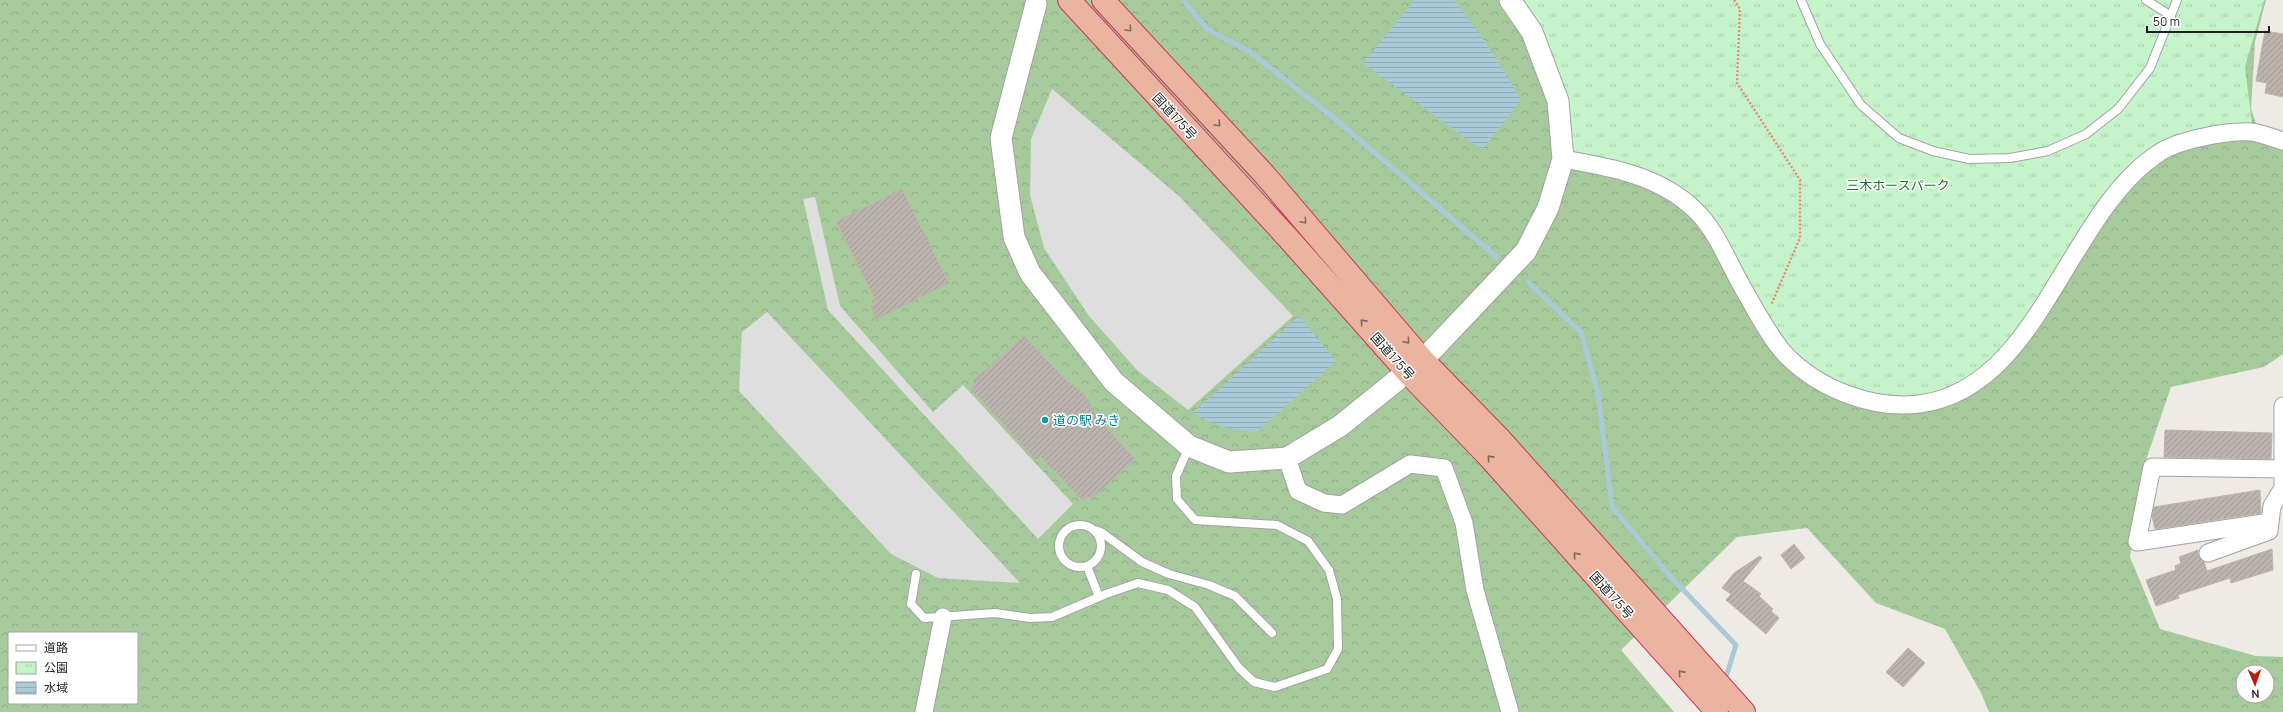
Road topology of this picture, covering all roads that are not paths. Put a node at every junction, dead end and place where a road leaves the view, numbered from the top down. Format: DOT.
graph roads {
  1 [pos="1069,0"];
  2 [pos="1103,0"];
  3 [pos="1510,0"];
  4 [pos="1801,0"];
  5 [pos="2146,0"];
  6 [pos="2177,0"];
  7 [pos="1036,4"];
  8 [pos="2171,16"];
  9 [pos="2283,141"];
  10 [pos="1563,159"];
  11 [pos="1415,366"];
  12 [pos="2283,406"];
  13 [pos="1189,446"];
  14 [pos="1287,458"];
  15 [pos="2282,469"];
  16 [pos="2282,496"];
  17 [pos="2270,522"];
  18 [pos="1095,530"];
  19 [pos="2208,553"];
  20 [pos="1087,566"];
  21 [pos="916,574"];
  22 [pos="1099,597"];
  23 [pos="943,617"];
  24 [pos="1272,633"];
  25 [pos="1707,704"];
  26 [pos="924,712"];
  27 [pos="1510,712"];
  28 [pos="1717,712"];
  29 [pos="1744,712"];
  11 -- 1 [label="highway, 国道175号, one-way"];
  2 -- 11 [label="highway, 国道175号, one-way"];
  3 -- 10 [label="street"];
  4 -- 8 [label="lane"];
  5 -- 8 [label="lane"];
  6 -- 8 [label="lane"];
  7 -- 13 [label="street"];
  9 -- 10 [label="street"];
  10 -- 11 [label="street"];
  11 -- 14 [label="street"];
  25 -- 11 [label="highway, 国道175号, one-way"];
  11 -- 29 [label="highway, 国道175号"];
  12 -- 15 [label="street"];
  13 -- 14 [label="street"];
  13 -- 22 [label="lane"];
  14 -- 27 [label="street"];
  15 -- 16 [label="street"];
  15 -- 17 [label="street"];
  16 -- 17 [label="street"];
  17 -- 19 [label="street"];
  18 -- 20 [label="lane"];
  18 -- 20 [label="lane"];
  18 -- 24 [label="lane"];
  20 -- 22 [label="lane"];
  21 -- 23 [label="lane"];
  22 -- 23 [label="lane"];
  23 -- 26 [label="street"];
  25 -- 28 [label="highway, 国道175号"];
}
